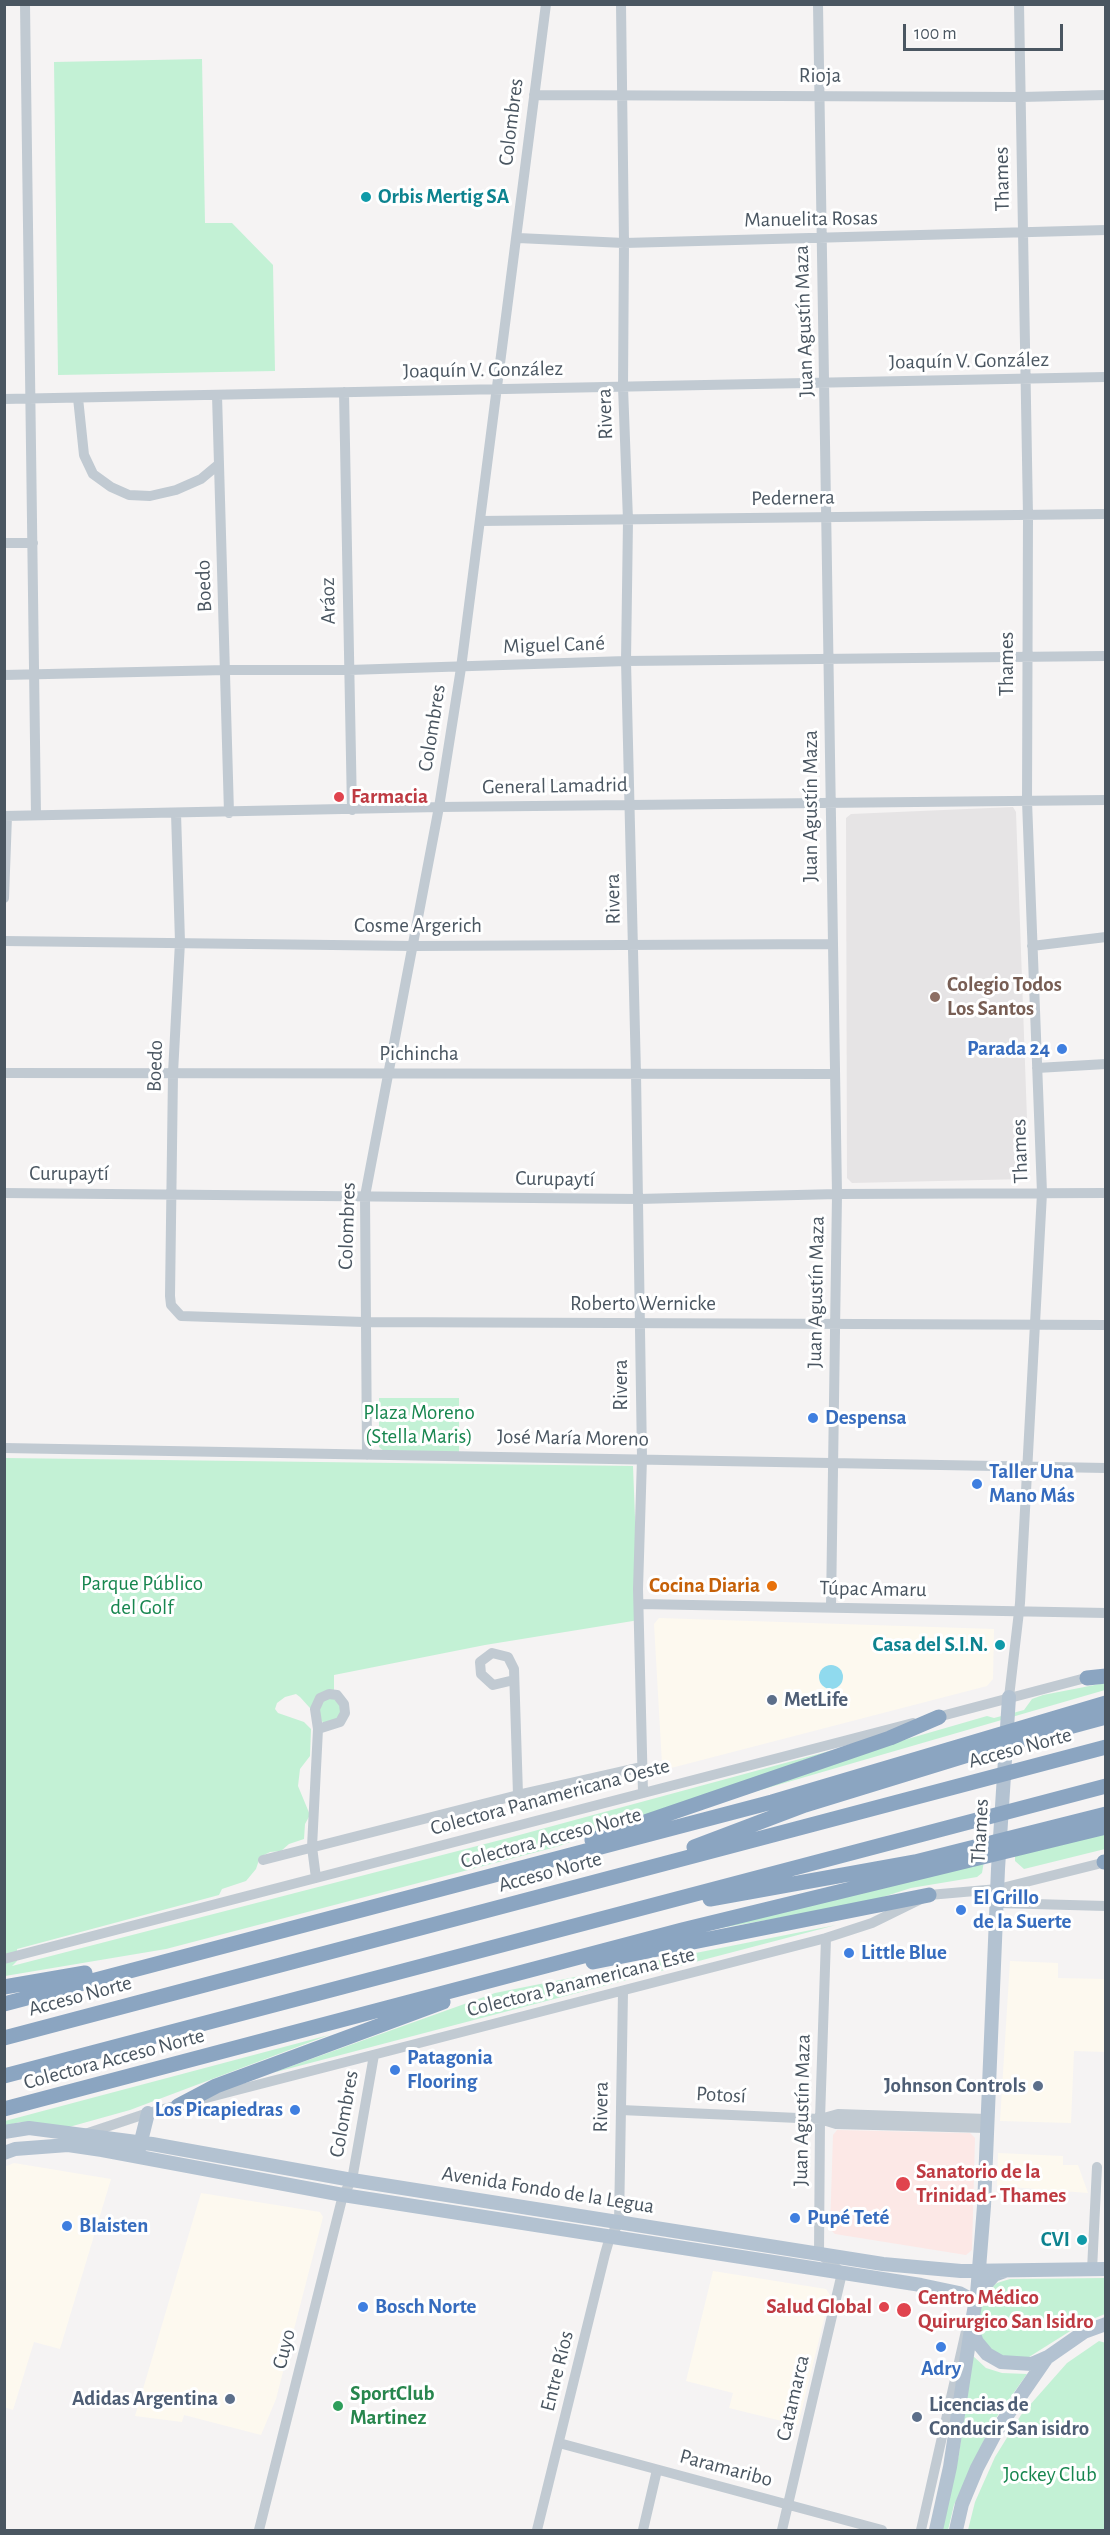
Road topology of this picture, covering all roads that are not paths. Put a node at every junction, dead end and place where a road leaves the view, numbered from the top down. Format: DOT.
graph roads {
  1 [pos="25,4"];
  2 [pos="546,4"];
  3 [pos="621,4"];
  4 [pos="818,4"];
  5 [pos="1019,4"];
  6 [pos="534,94"];
  7 [pos="623,95"];
  8 [pos="1106,95"];
  9 [pos="819,96"];
  10 [pos="1021,97"];
  11 [pos="1106,230"];
  12 [pos="1024,232"];
  13 [pos="518,238"];
  14 [pos="821,238"];
  15 [pos="624,243"];
  16 [pos="1106,377"];
  17 [pos="1026,379"];
  18 [pos="825,383"];
  19 [pos="623,387"];
  20 [pos="498,390"];
  21 [pos="344,393"];
  22 [pos="217,395"];
  23 [pos="78,398"];
  24 [pos="4,399"];
  25 [pos="30,399"];
  26 [pos="219,464"];
  27 [pos="1106,514"];
  28 [pos="1028,516"];
  29 [pos="827,517"];
  30 [pos="628,520"];
  31 [pos="480,521"];
  32 [pos="4,543"];
  33 [pos="33,543"];
  34 [pos="1029,656"];
  35 [pos="1106,656"];
  36 [pos="830,660"];
  37 [pos="626,661"];
  38 [pos="461,668"];
  39 [pos="226,670"];
  40 [pos="349,670"];
  41 [pos="34,674"];
  42 [pos="4,675"];
  43 [pos="1106,800"];
  44 [pos="1027,801"];
  45 [pos="630,805"];
  46 [pos="830,805"];
  47 [pos="439,807"];
  48 [pos="352,810"];
  49 [pos="176,813"];
  50 [pos="229,813"];
  51 [pos="36,815"];
  52 [pos="6,816"];
  53 [pos="4,898"];
  54 [pos="1106,938"];
  55 [pos="4,941"];
  56 [pos="180,942"];
  57 [pos="831,944"];
  58 [pos="634,945"];
  59 [pos="414,946"];
  60 [pos="1032,946"];
  61 [pos="1106,1064"];
  62 [pos="1037,1068"];
  63 [pos="4,1073"];
  64 [pos="173,1073"];
  65 [pos="388,1074"];
  66 [pos="636,1074"];
  67 [pos="834,1074"];
  68 [pos="4,1193"];
  69 [pos="1042,1193"];
  70 [pos="1106,1193"];
  71 [pos="837,1194"];
  72 [pos="172,1195"];
  73 [pos="365,1196"];
  74 [pos="638,1199"];
  75 [pos="181,1316"];
  76 [pos="364,1322"];
  77 [pos="640,1323"];
  78 [pos="835,1324"];
  79 [pos="1036,1325"];
  80 [pos="1106,1325"];
  81 [pos="4,1448"];
  82 [pos="367,1455"];
  83 [pos="642,1458"];
  84 [pos="834,1462"];
  85 [pos="1029,1466"];
  86 [pos="1106,1468"];
  87 [pos="640,1604"];
  88 [pos="831,1607"];
  89 [pos="1020,1611"];
  90 [pos="1106,1614"];
  91 [pos="1106,1674"];
  92 [pos="1087,1678"];
  93 [pos="514,1680"];
  94 [pos="1009,1697"];
  95 [pos="1106,1703"];
  96 [pos="939,1717"];
  97 [pos="1106,1718"];
  98 [pos="318,1729"];
  99 [pos="1106,1747"];
  100 [pos="642,1767"];
  101 [pos="1106,1786"];
  102 [pos="643,1793"];
  103 [pos="518,1795"];
  104 [pos="1106,1814"];
  105 [pos="1106,1827"];
  106 [pos="312,1847"];
  107 [pos="263,1860"];
  108 [pos="1105,1862"];
  109 [pos="502,1873"];
  110 [pos="619,1876"];
  111 [pos="316,1878"];
  112 [pos="929,1895"];
  113 [pos="998,1896"];
  114 [pos="1106,1906"];
  115 [pos="613,1916"];
  116 [pos="826,1938"];
  117 [pos="183,1957"];
  118 [pos="4,1959"];
  119 [pos="519,1973"];
  120 [pos="4,1987"];
  121 [pos="623,1992"];
  122 [pos="4,2004"];
  123 [pos="4,2038"];
  124 [pos="374,2055"];
  125 [pos="4,2076"];
  126 [pos="178,2106"];
  127 [pos="4,2109"];
  128 [pos="621,2110"];
  129 [pos="148,2114"];
  130 [pos="820,2119"];
  131 [pos="987,2123"];
  132 [pos="4,2132"];
  133 [pos="82,2134"];
  134 [pos="68,2145"];
  135 [pos="139,2150"];
  136 [pos="4,2153"];
  137 [pos="1097,2167"];
  138 [pos="352,2180"];
  139 [pos="343,2195"];
  140 [pos="619,2223"];
  141 [pos="610,2237"];
  142 [pos="819,2253"];
  143 [pos="1010,2269"];
  144 [pos="979,2270"];
  145 [pos="1099,2270"];
  146 [pos="842,2273"];
  147 [pos="974,2301"];
  148 [pos="1103,2326"];
  149 [pos="971,2327"];
  150 [pos="1048,2357"];
  151 [pos="559,2444"];
  152 [pos="657,2470"];
  153 [pos="788,2505"];
  154 [pos="259,2530"];
  155 [pos="537,2530"];
  156 [pos="643,2530"];
  157 [pos="782,2530"];
  158 [pos="882,2530"];
  159 [pos="921,2530"];
  160 [pos="936,2530"];
  161 [pos="956,2530"];
  1 -- 25 [label="street"];
  2 -- 6 [label="street, Colombres"];
  3 -- 7 [label="street, Rivera"];
  4 -- 9 [label="street, Juan Agustín Maza"];
  5 -- 10 [label="street, Thames"];
  6 -- 7 [label="street, Rioja"];
  6 -- 13 [label="street, Colombres"];
  7 -- 9 [label="street, Rioja"];
  7 -- 15 [label="street, Rivera"];
  8 -- 10 [label="street, Rioja"];
  9 -- 10 [label="street, Rioja"];
  9 -- 14 [label="street, Juan Agustín Maza"];
  10 -- 12 [label="street, Thames"];
  11 -- 12 [label="street, Manuelita Rosas"];
  12 -- 14 [label="street, Manuelita Rosas"];
  12 -- 17 [label="street, Thames"];
  13 -- 15 [label="street, Manuelita Rosas"];
  13 -- 20 [label="street, Colombres"];
  14 -- 15 [label="street, Manuelita Rosas"];
  14 -- 18 [label="street, Juan Agustín Maza"];
  15 -- 19 [label="street, Rivera"];
  16 -- 17 [label="street, Joaquín V. González"];
  17 -- 18 [label="street, Joaquín V. González"];
  17 -- 28 [label="street, Thames"];
  18 -- 19 [label="street, Joaquín V. González"];
  18 -- 29 [label="street, Juan Agustín Maza"];
  19 -- 20 [label="street, Joaquín V. González"];
  19 -- 30 [label="street, Rivera"];
  20 -- 21 [label="street, Joaquín V. González"];
  20 -- 31 [label="street, Colombres"];
  21 -- 22 [label="street, Joaquín V. González"];
  21 -- 40 [label="street, Aráoz"];
  22 -- 23 [label="street, Joaquín V. González"];
  22 -- 26 [label="street, Boedo"];
  23 -- 25 [label="street, Joaquín V. González"];
  23 -- 26 [label="street"];
  24 -- 25 [label="street, Joaquín V. González"];
  25 -- 33 [label="street"];
  26 -- 39 [label="street, Boedo"];
  27 -- 28 [label="street, Pedernera"];
  28 -- 29 [label="street, Pedernera"];
  28 -- 34 [label="street, Thames"];
  29 -- 30 [label="street, Pedernera"];
  29 -- 36 [label="street, Juan Agustín Maza"];
  30 -- 31 [label="street, Pedernera"];
  30 -- 37 [label="street, Rivera"];
  31 -- 38 [label="street, Colombres"];
  32 -- 33 [label="street"];
  33 -- 41 [label="street"];
  34 -- 35 [label="street, Miguel Cané"];
  34 -- 36 [label="street, Miguel Cané"];
  34 -- 44 [label="street, Thames"];
  36 -- 37 [label="street, Miguel Cané"];
  36 -- 46 [label="street, Juan Agustín Maza"];
  37 -- 38 [label="street, Miguel Cané"];
  37 -- 45 [label="street, Rivera"];
  38 -- 40 [label="street, Miguel Cané"];
  38 -- 47 [label="street, Colombres"];
  39 -- 40 [label="street, Miguel Cané"];
  39 -- 41 [label="street, Miguel Cané"];
  39 -- 50 [label="street, Boedo"];
  40 -- 48 [label="street, Aráoz"];
  41 -- 42 [label="street, Miguel Cané"];
  41 -- 51 [label="street"];
  43 -- 44 [label="street, General Lamadrid"];
  44 -- 46 [label="street, General Lamadrid"];
  44 -- 60 [label="street, Thames"];
  45 -- 46 [label="street, General Lamadrid"];
  45 -- 47 [label="street, General Lamadrid"];
  45 -- 58 [label="street, Rivera"];
  46 -- 57 [label="street, Juan Agustín Maza"];
  47 -- 48 [label="street, General Lamadrid"];
  47 -- 59 [label="street, Colombres"];
  48 -- 50 [label="street, General Lamadrid"];
  49 -- 50 [label="street, General Lamadrid"];
  49 -- 51 [label="street, General Lamadrid"];
  49 -- 56 [label="street, Boedo"];
  51 -- 52 [label="street, General Lamadrid"];
  52 -- 53 [label="street"];
  54 -- 60 [label="street"];
  55 -- 56 [label="street, Cosme Argerich"];
  56 -- 59 [label="street, Cosme Argerich"];
  56 -- 64 [label="street, Boedo"];
  57 -- 58 [label="street, Cosme Argerich"];
  57 -- 67 [label="street, Juan Agustín Maza"];
  58 -- 59 [label="street, Cosme Argerich"];
  58 -- 66 [label="street, Rivera"];
  59 -- 65 [label="street, Colombres"];
  60 -- 62 [label="street, Thames"];
  61 -- 62 [label="street"];
  62 -- 69 [label="street, Thames"];
  63 -- 64 [label="street, Pichincha"];
  64 -- 65 [label="street, Pichincha"];
  64 -- 72 [label="street, Boedo"];
  65 -- 66 [label="street, Pichincha"];
  65 -- 73 [label="street, Colombres"];
  66 -- 67 [label="street, Pichincha"];
  66 -- 74 [label="street, Rivera"];
  67 -- 71 [label="street, Juan Agustín Maza"];
  68 -- 72 [label="street, Curupaytí"];
  69 -- 70 [label="street, Curupaytí"];
  69 -- 71 [label="street, Curupaytí"];
  69 -- 79 [label="street, Thames"];
  71 -- 74 [label="street, Curupaytí"];
  71 -- 78 [label="street, Juan Agustín Maza"];
  72 -- 73 [label="street, Curupaytí"];
  72 -- 75 [label="street, Boedo"];
  73 -- 74 [label="street, Curupaytí"];
  73 -- 76 [label="street, Colombres"];
  74 -- 77 [label="street, Rivera"];
  75 -- 76 [label="street, Roberto Wernicke"];
  76 -- 77 [label="street, Roberto Wernicke"];
  76 -- 82 [label="street, Colombres"];
  77 -- 78 [label="street, Roberto Wernicke"];
  77 -- 83 [label="street, Rivera"];
  78 -- 79 [label="street, Roberto Wernicke"];
  78 -- 84 [label="street, Juan Agustín Maza"];
  79 -- 80 [label="street, Roberto Wernicke"];
  79 -- 85 [label="street, Thames"];
  81 -- 82 [label="street, José María Moreno"];
  82 -- 83 [label="street, José María Moreno"];
  83 -- 84 [label="street, José María Moreno"];
  83 -- 87 [label="street, Rivera"];
  84 -- 85 [label="street, José María Moreno"];
  84 -- 88 [label="street, Juan Agustín Maza"];
  85 -- 86 [label="street, José María Moreno"];
  85 -- 89 [label="street, Thames"];
  87 -- 88 [label="street, Túpac Amaru"];
  87 -- 100 [label="street, Rivera"];
  88 -- 89 [label="street, Túpac Amaru"];
  89 -- 90 [label="street, Túpac Amaru"];
  89 -- 94 [label="street, Thames"];
  91 -- 92 [label="highway"];
  92 -- 94 [label="street, Colectora Panamericana Oeste"];
  93 -- 103 [label="street"];
  94 -- 96 [label="street, Colectora Panamericana Oeste"];
  94 -- 113 [label="main road, Thames"];
  95 -- 109 [label="highway, Colectora Acceso Norte"];
  96 -- 102 [label="street, Colectora Panamericana Oeste"];
  96 -- 109 [label="highway"];
  97 -- 110 [label="highway"];
  98 -- 106 [label="street"];
  99 -- 110 [label="highway, Acceso Norte"];
  100 -- 102 [label="street, Rivera"];
  100 -- 103 [label="street"];
  101 -- 115 [label="highway"];
  102 -- 111 [label="street, Colectora Panamericana Oeste"];
  103 -- 106 [label="street"];
  104 -- 115 [label="highway"];
  105 -- 119 [label="highway, Colectora Acceso Norte"];
  106 -- 107 [label="street"];
  106 -- 111 [label="street"];
  108 -- 113 [label="street, Colectora Panamericana Este"];
  109 -- 117 [label="highway, Colectora Acceso Norte"];
  110 -- 123 [label="highway, Acceso Norte"];
  111 -- 118 [label="street, Colectora Panamericana Oeste"];
  112 -- 113 [label="street, Colectora Panamericana Este"];
  112 -- 116 [label="street, Colectora Panamericana Este"];
  112 -- 119 [label="highway"];
  113 -- 114 [label="street"];
  113 -- 131 [label="main road, Thames"];
  115 -- 125 [label="highway"];
  116 -- 121 [label="street, Colectora Panamericana Este"];
  116 -- 130 [label="street, Juan Agustín Maza"];
  117 -- 120 [label="highway"];
  117 -- 122 [label="highway, Colectora Acceso Norte"];
  119 -- 126 [label="highway"];
  119 -- 127 [label="highway, Colectora Acceso Norte"];
  121 -- 124 [label="street, Colectora Panamericana Este"];
  121 -- 128 [label="street, Rivera"];
  124 -- 126 [label="street, Colectora Panamericana Este"];
  124 -- 138 [label="street, Colombres"];
  126 -- 129 [label="street, Colectora Panamericana Este"];
  128 -- 130 [label="street, Potosí"];
  128 -- 140 [label="street, Rivera"];
  129 -- 133 [label="street, Colectora Panamericana Este"];
  129 -- 135 [label="main road"];
  130 -- 131 [label="street, Potosí"];
  130 -- 142 [label="street, Juan Agustín Maza"];
  131 -- 144 [label="main road, Thames"];
  132 -- 133 [label="main road, Avenida Fondo de la Legua"];
  133 -- 134 [label="street, Colectora Panamericana Este"];
  133 -- 135 [label="main road, Avenida Fondo de la Legua"];
  134 -- 135 [label="main road, Avenida Fondo de la Legua"];
  134 -- 136 [label="main road, Avenida Fondo de la Legua"];
  135 -- 138 [label="main road, Avenida Fondo de la Legua"];
  135 -- 139 [label="main road, Avenida Fondo de la Legua"];
  137 -- 145 [label="street"];
  138 -- 139 [label="street, Cuyo"];
  138 -- 140 [label="main road, Avenida Fondo de la Legua"];
  139 -- 141 [label="main road, Avenida Fondo de la Legua"];
  139 -- 154 [label="street, Cuyo"];
  140 -- 141 [label="street, Entre Ríos"];
  140 -- 142 [label="main road, Avenida Fondo de la Legua"];
  141 -- 146 [label="main road, Avenida Fondo de la Legua"];
  141 -- 151 [label="street, Entre Ríos"];
  142 -- 144 [label="main road, Avenida Fondo de la Legua"];
  142 -- 146 [label="street"];
  143 -- 144 [label="main road, Avenida Fondo de la Legua"];
  143 -- 145 [label="main road, Avenida Fondo de la Legua"];
  143 -- 147 [label="main road"];
  144 -- 147 [label="main road, Thames"];
  146 -- 147 [label="main road, Avenida Fondo de la Legua"];
  146 -- 153 [label="street, Catamarca"];
  147 -- 149 [label="main road, Thames"];
  147 -- 159 [label="street"];
  148 -- 150 [label="main road"];
  149 -- 150 [label="main road"];
  149 -- 160 [label="main road, Thames"];
  150 -- 161 [label="main road"];
  151 -- 152 [label="street, Paramaribo"];
  151 -- 155 [label="street, Entre Ríos"];
  152 -- 153 [label="street, Paramaribo"];
  152 -- 156 [label="street"];
  153 -- 157 [label="street, Catamarca"];
  153 -- 158 [label="street, Paramaribo"];
}
